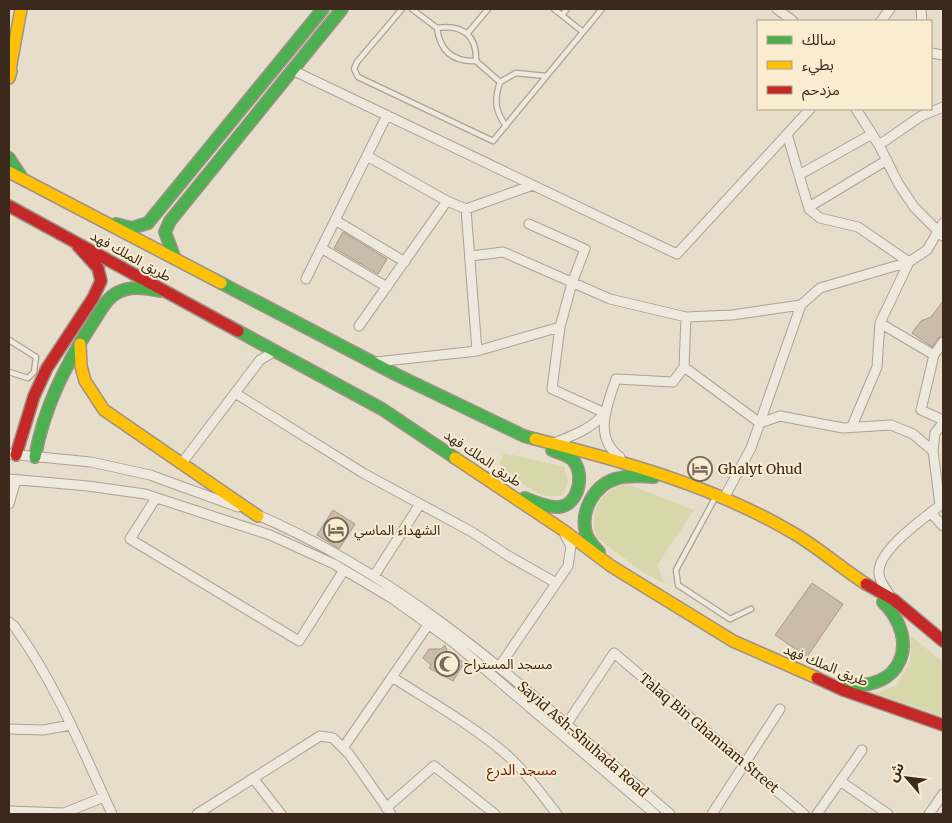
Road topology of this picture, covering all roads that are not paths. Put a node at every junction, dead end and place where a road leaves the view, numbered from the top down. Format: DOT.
graph roads {
  1 [pos="21,9"];
  2 [pos="323,9"];
  3 [pos="342,9"];
  4 [pos="402,9"];
  5 [pos="412,9"];
  6 [pos="488,9"];
  7 [pos="554,9"];
  8 [pos="567,9"];
  9 [pos="602,9"];
  10 [pos="778,9"];
  11 [pos="890,9"];
  12 [pos="562,15"];
  13 [pos="792,20"];
  14 [pos="882,20"];
  15 [pos="437,28"];
  16 [pos="583,32"];
  17 [pos="467,34"];
  18 [pos="476,61"];
  19 [pos="292,70"];
  20 [pos="9,74"];
  21 [pos="546,76"];
  22 [pos="500,82"];
  23 [pos="943,107"];
  24 [pos="809,110"];
  25 [pos="857,110"];
  26 [pos="387,115"];
  27 [pos="506,126"];
  28 [pos="786,134"];
  29 [pos="872,134"];
  30 [pos="879,145"];
  31 [pos="366,156"];
  32 [pos="9,158"];
  33 [pos="887,160"];
  34 [pos="9,172"];
  35 [pos="799,175"];
  36 [pos="24,181"];
  37 [pos="533,185"];
  38 [pos="447,202"];
  39 [pos="9,206"];
  40 [pos="809,207"];
  41 [pos="466,209"];
  42 [pos="9,217"];
  43 [pos="335,220"];
  44 [pos="103,221"];
  45 [pos="529,224"];
  46 [pos="52,230"];
  47 [pos="942,230"];
  48 [pos="72,241"];
  49 [pos="321,248"];
  50 [pos="472,256"];
  51 [pos="175,259"];
  52 [pos="405,262"];
  53 [pos="909,262"];
  54 [pos="306,279"];
  55 [pos="572,283"];
  56 [pos="387,287"];
  57 [pos="167,292"];
  58 [pos="802,306"];
  59 [pos="686,317"];
  60 [pos="880,323"];
  61 [pos="359,326"];
  62 [pos="560,327"];
  63 [pos="9,340"];
  64 [pos="943,342"];
  65 [pos="80,344"];
  66 [pos="477,350"];
  67 [pos="275,351"];
  68 [pos="934,354"];
  69 [pos="373,362"];
  70 [pos="684,367"];
  71 [pos="9,372"];
  72 [pos="235,393"];
  73 [pos="605,413"];
  74 [pos="943,422"];
  75 [pos="760,424"];
  76 [pos="852,426"];
  77 [pos="524,436"];
  78 [pos="554,443"];
  79 [pos="933,451"];
  80 [pos="12,455"];
  81 [pos="35,457"];
  82 [pos="182,463"];
  83 [pos="629,463"];
  84 [pos="668,477"];
  85 [pos="13,480"];
  86 [pos="503,490"];
  87 [pos="720,496"];
  88 [pos="156,498"];
  89 [pos="9,504"];
  90 [pos="420,504"];
  91 [pos="942,504"];
  92 [pos="931,513"];
  93 [pos="258,516"];
  94 [pos="943,526"];
  95 [pos="563,530"];
  96 [pos="611,566"];
  97 [pos="344,570"];
  98 [pos="374,576"];
  99 [pos="857,578"];
  100 [pos="556,583"];
  101 [pos="894,600"];
  102 [pos="751,609"];
  103 [pos="9,622"];
  104 [pos="428,624"];
  105 [pos="943,641"];
  106 [pos="499,667"];
  107 [pos="798,671"];
  108 [pos="392,677"];
  109 [pos="780,709"];
  110 [pos="72,725"];
  111 [pos="566,725"];
  112 [pos="943,725"];
  113 [pos="9,729"];
  114 [pos="343,748"];
  115 [pos="862,750"];
  116 [pos="745,764"];
  117 [pos="253,778"];
  118 [pos="840,781"];
  119 [pos="943,794"];
  120 [pos="104,797"];
  121 [pos="9,810"];
  122 [pos="388,811"];
  123 [pos="64,814"];
  124 [pos="112,814"];
  125 [pos="197,814"];
  126 [pos="281,814"];
  127 [pos="495,814"];
  128 [pos="557,814"];
  129 [pos="655,814"];
  130 [pos="670,814"];
  131 [pos="712,814"];
  132 [pos="804,814"];
  133 [pos="817,814"];
  134 [pos="888,814"];
  135 [pos="929,814"];
  1 -- 20 [label="main road"];
  2 -- 44 [label="main road"];
  3 -- 19 [label="main road"];
  4 -- 27 [label="lane"];
  5 -- 15 [label="lane"];
  6 -- 17 [label="lane"];
  7 -- 12 [label="lane"];
  8 -- 12 [label="lane"];
  9 -- 16 [label="lane"];
  10 -- 13 [label="street"];
  11 -- 14 [label="street"];
  12 -- 16 [label="lane"];
  15 -- 17 [label="lane"];
  15 -- 18 [label="lane"];
  16 -- 21 [label="lane"];
  17 -- 18 [label="lane"];
  18 -- 22 [label="lane"];
  19 -- 26 [label="street"];
  19 -- 51 [label="main road"];
  21 -- 22 [label="lane"];
  21 -- 27 [label="lane"];
  22 -- 27 [label="lane"];
  23 -- 30 [label="street"];
  24 -- 28 [label="street"];
  25 -- 29 [label="street"];
  26 -- 31 [label="street"];
  26 -- 37 [label="street"];
  28 -- 35 [label="street"];
  28 -- 37 [label="street"];
  29 -- 30 [label="street"];
  29 -- 35 [label="street"];
  30 -- 33 [label="street"];
  31 -- 38 [label="street"];
  31 -- 43 [label="street"];
  32 -- 36 [label="main road"];
  33 -- 40 [label="street"];
  33 -- 47 [label="street"];
  34 -- 36 [label="main road, طريق الملك فهد"];
  35 -- 40 [label="street"];
  36 -- 44 [label="main road, طريق الملك فهد"];
  37 -- 41 [label="street"];
  38 -- 41 [label="street"];
  38 -- 52 [label="street"];
  39 -- 46 [label="main road, طريق الملك فهد"];
  40 -- 53 [label="street"];
  41 -- 50 [label="street"];
  42 -- 46 [label="main road"];
  43 -- 49 [label="street"];
  43 -- 52 [label="street"];
  44 -- 51 [label="main road, طريق الملك فهد"];
  45 -- 55 [label="street"];
  46 -- 48 [label="main road, طريق الملك فهد"];
  47 -- 53 [label="street"];
  48 -- 57 [label="main road, طريق الملك فهد"];
  48 -- 80 [label="main road"];
  49 -- 54 [label="street"];
  49 -- 56 [label="street"];
  50 -- 55 [label="street"];
  50 -- 66 [label="street"];
  51 -- 69 [label="main road, طريق الملك فهد"];
  52 -- 56 [label="street"];
  53 -- 58 [label="street"];
  53 -- 60 [label="street"];
  55 -- 59 [label="street"];
  55 -- 62 [label="street"];
  56 -- 61 [label="street"];
  57 -- 65 [label="main road"];
  57 -- 67 [label="main road, طريق الملك فهد"];
  58 -- 59 [label="street"];
  58 -- 75 [label="street"];
  59 -- 70 [label="street"];
  60 -- 68 [label="street"];
  60 -- 76 [label="street"];
  62 -- 66 [label="street"];
  62 -- 73 [label="street"];
  63 -- 71 [label="lane"];
  64 -- 68 [label="street"];
  65 -- 81 [label="main road"];
  65 -- 82 [label="main road"];
  66 -- 69 [label="street"];
  67 -- 72 [label="street"];
  67 -- 86 [label="main road, طريق الملك فهد"];
  68 -- 74 [label="street"];
  69 -- 77 [label="main road, طريق الملك فهد"];
  70 -- 73 [label="street"];
  70 -- 75 [label="street"];
  72 -- 82 [label="street"];
  72 -- 90 [label="street"];
  73 -- 78 [label="street"];
  73 -- 83 [label="street"];
  74 -- 79 [label="street"];
  75 -- 76 [label="street"];
  75 -- 87 [label="street"];
  76 -- 79 [label="street"];
  77 -- 78 [label="main road, طريق الملك فهد"];
  77 -- 86 [label="main road"];
  78 -- 83 [label="main road, طريق الملك فهد"];
  79 -- 91 [label="street"];
  80 -- 81 [label="street, Sayid Ash-Shuhada Road"];
  81 -- 93 [label="street, Sayid Ash-Shuhada Road"];
  82 -- 93 [label="main road"];
  83 -- 84 [label="main road, طريق الملك فهد"];
  84 -- 87 [label="main road, طريق الملك فهد"];
  84 -- 96 [label="main road"];
  85 -- 88 [label="street, Sayid Ash-Shuhada Road"];
  85 -- 89 [label="street"];
  86 -- 95 [label="main road, طريق الملك فهد"];
  87 -- 99 [label="main road, طريق الملك فهد"];
  87 -- 102 [label="lane"];
  88 -- 97 [label="street, Sayid Ash-Shuhada Road"];
  88 -- 97 [label="street"];
  90 -- 98 [label="street"];
  90 -- 100 [label="street"];
  91 -- 92 [label="street"];
  92 -- 94 [label="street"];
  92 -- 101 [label="street"];
  93 -- 98 [label="street, Sayid Ash-Shuhada Road"];
  95 -- 96 [label="main road, طريق الملك فهد"];
  95 -- 100 [label="street"];
  96 -- 107 [label="main road, طريق الملك فهد"];
  97 -- 104 [label="street, Sayid Ash-Shuhada Road"];
  98 -- 106 [label="street, Sayid Ash-Shuhada Road"];
  99 -- 101 [label="main road, طريق الملك فهد"];
  99 -- 107 [label="main road"];
  100 -- 106 [label="street"];
  101 -- 105 [label="main road, طريق الملك فهد"];
  103 -- 110 [label="street"];
  104 -- 108 [label="street"];
  104 -- 129 [label="street, Sayid Ash-Shuhada Road"];
  106 -- 111 [label="street, Sayid Ash-Shuhada Road"];
  107 -- 112 [label="main road, طريق الملك فهد"];
  108 -- 114 [label="street"];
  108 -- 128 [label="street"];
  109 -- 116 [label="street"];
  110 -- 113 [label="street"];
  110 -- 120 [label="street"];
  111 -- 116 [label="street, Talaq Bin Ghannam Street"];
  111 -- 130 [label="street, Sayid Ash-Shuhada Road"];
  114 -- 117 [label="street"];
  114 -- 122 [label="street"];
  115 -- 118 [label="street"];
  116 -- 131 [label="street"];
  116 -- 132 [label="street, Talaq Bin Ghannam Street"];
  117 -- 125 [label="street"];
  117 -- 126 [label="street"];
  118 -- 133 [label="street"];
  118 -- 134 [label="street"];
  119 -- 135 [label="street"];
  120 -- 123 [label="street"];
  120 -- 124 [label="street"];
  121 -- 123 [label="street"];
  122 -- 127 [label="street"];
}
